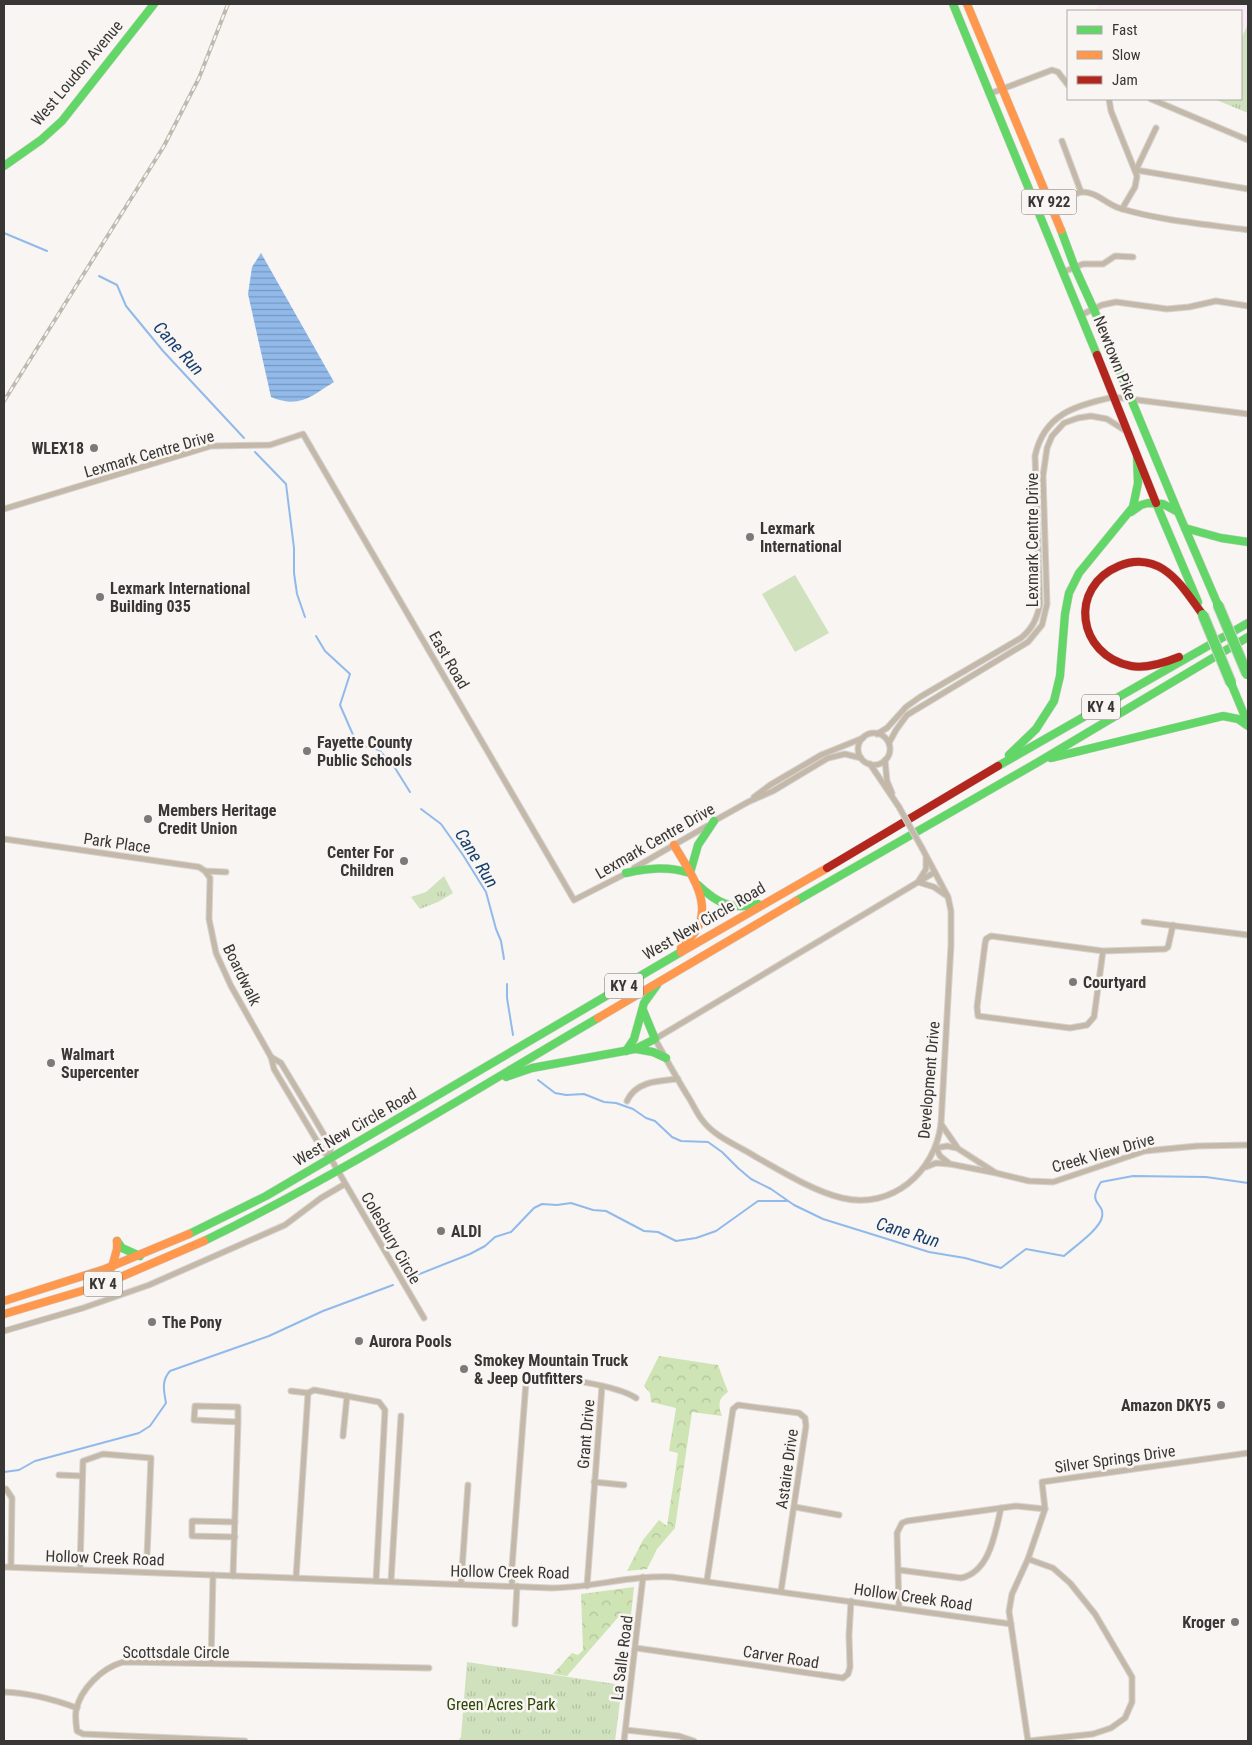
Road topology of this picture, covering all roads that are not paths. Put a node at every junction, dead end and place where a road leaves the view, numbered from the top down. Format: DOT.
graph roads {
  1 [pos="154,4"];
  2 [pos="954,4"];
  3 [pos="967,4"];
  4 [pos="992,66"];
  5 [pos="980,70"];
  6 [pos="1067,84"];
  7 [pos="1001,89"];
  8 [pos="989,94"];
  9 [pos="1109,100"];
  10 [pos="1153,100"];
  11 [pos="1156,128"];
  12 [pos="1248,140"];
  13 [pos="1062,141"];
  14 [pos="18,156"];
  15 [pos="4,161"];
  16 [pos="4,166"];
  17 [pos="1136,170"];
  18 [pos="1248,189"];
  19 [pos="1081,192"];
  20 [pos="1049,203"];
  21 [pos="1037,208"];
  22 [pos="1122,209"];
  23 [pos="1248,230"];
  24 [pos="1134,257"];
  25 [pos="1075,268"];
  26 [pos="1063,272"];
  27 [pos="1248,306"];
  28 [pos="1094,309"];
  29 [pos="1081,315"];
  30 [pos="1114,397"];
  31 [pos="1131,400"];
  32 [pos="1248,414"];
  33 [pos="1129,432"];
  34 [pos="303,434"];
  35 [pos="1137,457"];
  36 [pos="1156,503"];
  37 [pos="4,509"];
  38 [pos="1178,512"];
  39 [pos="1128,515"];
  40 [pos="1185,528"];
  41 [pos="1248,542"];
  42 [pos="1203,615"];
  43 [pos="1248,623"];
  44 [pos="1245,639"];
  45 [pos="1204,649"];
  46 [pos="1248,676"];
  47 [pos="1248,725"];
  48 [pos="877,734"];
  49 [pos="863,738"];
  50 [pos="888,743"];
  51 [pos="861,758"];
  52 [pos="885,760"];
  53 [pos="1040,761"];
  54 [pos="870,764"];
  55 [pos="998,766"];
  56 [pos="748,802"];
  57 [pos="898,808"];
  58 [pos="714,822"];
  59 [pos="4,840"];
  60 [pos="674,845"];
  61 [pos="922,848"];
  62 [pos="205,871"];
  63 [pos="226,872"];
  64 [pos="935,872"];
  65 [pos="626,873"];
  66 [pos="690,873"];
  67 [pos="918,882"];
  68 [pos="697,884"];
  69 [pos="948,897"];
  70 [pos="774,899"];
  71 [pos="574,900"];
  72 [pos="718,903"];
  73 [pos="701,912"];
  74 [pos="1144,922"];
  75 [pos="1173,925"];
  76 [pos="1248,935"];
  77 [pos="1103,951"];
  78 [pos="672,957"];
  79 [pos="662,979"];
  80 [pos="643,1010"];
  81 [pos="655,1039"];
  82 [pos="630,1050"];
  83 [pos="271,1057"];
  84 [pos="666,1058"];
  85 [pos="678,1079"];
  86 [pos="484,1085"];
  87 [pos="627,1101"];
  88 [pos="941,1124"];
  89 [pos="1248,1145"];
  90 [pos="936,1148"];
  91 [pos="957,1148"];
  92 [pos="331,1158"];
  93 [pos="950,1164"];
  94 [pos="925,1167"];
  95 [pos="337,1170"];
  96 [pos="996,1173"];
  97 [pos="345,1184"];
  98 [pos="140,1256"];
  99 [pos="112,1267"];
  100 [pos="4,1301"];
  101 [pos="4,1314"];
  102 [pos="424,1318"];
  103 [pos="4,1331"];
  104 [pos="602,1386"];
  105 [pos="291,1392"];
  106 [pos="308,1393"];
  107 [pos="347,1396"];
  108 [pos="636,1398"];
  109 [pos="402,1416"];
  110 [pos="238,1422"];
  111 [pos="343,1436"];
  112 [pos="1248,1453"];
  113 [pos="59,1475"];
  114 [pos="82,1476"];
  115 [pos="594,1482"];
  116 [pos="468,1485"];
  117 [pos="624,1485"];
  118 [pos="4,1489"];
  119 [pos="795,1507"];
  120 [pos="1001,1508"];
  121 [pos="1045,1509"];
  122 [pos="839,1515"];
  123 [pos="235,1522"];
  124 [pos="234,1537"];
  125 [pos="148,1556"];
  126 [pos="1028,1559"];
  127 [pos="4,1567"];
  128 [pos="11,1567"];
  129 [pos="80,1570"];
  130 [pos="900,1570"];
  131 [pos="213,1575"];
  132 [pos="233,1576"];
  133 [pos="643,1577"];
  134 [pos="296,1578"];
  135 [pos="707,1580"];
  136 [pos="376,1581"];
  137 [pos="391,1581"];
  138 [pos="461,1584"];
  139 [pos="514,1586"];
  140 [pos="587,1586"];
  141 [pos="781,1591"];
  142 [pos="851,1601"];
  143 [pos="899,1608"];
  144 [pos="515,1624"];
  145 [pos="1011,1624"];
  146 [pos="636,1648"];
  147 [pos="210,1663"];
  148 [pos="429,1668"];
  149 [pos="4,1692"];
  150 [pos="77,1708"];
  151 [pos="626,1730"];
  152 [pos="240,1741"];
  153 [pos="245,1741"];
  154 [pos="624,1741"];
  155 [pos="694,1741"];
  156 [pos="1028,1741"];
  1 -- 14 [label="main road, West Loudon Avenue"];
  2 -- 5 [label="main road, Newtown Pike / KY 922"];
  3 -- 4 [label="main road, Newtown Pike / KY 922"];
  4 -- 5 [label="main road"];
  4 -- 7 [label="main road, Newtown Pike / KY 922"];
  5 -- 8 [label="main road, Newtown Pike / KY 922"];
  6 -- 7 [label="street"];
  7 -- 8 [label="street"];
  7 -- 20 [label="main road, Newtown Pike / KY 922"];
  8 -- 21 [label="main road, Newtown Pike / KY 922"];
  9 -- 17 [label="street"];
  10 -- 12 [label="street"];
  11 -- 17 [label="street"];
  13 -- 19 [label="street"];
  14 -- 15 [label="main road, West Loudon Avenue"];
  14 -- 16 [label="main road, West Loudon Avenue"];
  17 -- 18 [label="street"];
  17 -- 22 [label="street"];
  19 -- 20 [label="street"];
  19 -- 22 [label="street"];
  20 -- 21 [label="street"];
  20 -- 25 [label="main road, Newtown Pike / KY 922"];
  21 -- 26 [label="main road, Newtown Pike / KY 922"];
  22 -- 23 [label="street"];
  24 -- 25 [label="street"];
  25 -- 26 [label="street"];
  25 -- 28 [label="main road, Newtown Pike / KY 922"];
  26 -- 29 [label="main road, Newtown Pike / KY 922"];
  27 -- 28 [label="street"];
  28 -- 29 [label="street"];
  28 -- 31 [label="main road, Newtown Pike / KY 922"];
  29 -- 30 [label="main road, Newtown Pike / KY 922"];
  30 -- 31 [label="street"];
  30 -- 33 [label="main road, Newtown Pike / KY 922"];
  30 -- 48 [label="street, Lexmark Centre Drive"];
  31 -- 32 [label="street"];
  31 -- 38 [label="main road, Newtown Pike / KY 922"];
  33 -- 35 [label="main road, Newtown Pike / KY 922"];
  33 -- 50 [label="street, Lexmark Centre Drive"];
  34 -- 37 [label="street, Lexmark Centre Drive"];
  34 -- 71 [label="street, East Road"];
  35 -- 36 [label="main road, Newtown Pike / KY 922"];
  35 -- 39 [label="main road"];
  36 -- 38 [label="main road"];
  36 -- 39 [label="main road"];
  36 -- 42 [label="main road, Newtown Pike / KY 922"];
  38 -- 40 [label="main road, Newtown Pike / KY 922"];
  39 -- 55 [label="main road"];
  40 -- 41 [label="main road"];
  40 -- 46 [label="main road, Newtown Pike / KY 922, bridge"];
  42 -- 45 [label="main road"];
  42 -- 47 [label="main road, Newtown Pike / KY 922, bridge"];
  43 -- 45 [label="main road, West New Circle Road / KY 4"];
  44 -- 53 [label="main road, West New Circle Road / KY 4"];
  45 -- 55 [label="main road, West New Circle Road / KY 4"];
  47 -- 53 [label="main road"];
  48 -- 49 [label="street"];
  48 -- 50 [label="street"];
  49 -- 51 [label="street"];
  49 -- 56 [label="street, Lexmark Centre Drive"];
  50 -- 52 [label="street"];
  51 -- 54 [label="street"];
  51 -- 56 [label="street, Lexmark Centre Drive"];
  52 -- 54 [label="street"];
  52 -- 57 [label="street, Development Drive"];
  53 -- 79 [label="main road, West New Circle Road / KY 4"];
  54 -- 57 [label="street, Development Drive"];
  55 -- 70 [label="main road, West New Circle Road / KY 4"];
  56 -- 58 [label="street, Lexmark Centre Drive"];
  57 -- 61 [label="street, Development Drive, bridge"];
  58 -- 60 [label="street, Lexmark Centre Drive"];
  58 -- 66 [label="main road"];
  59 -- 62 [label="street, Park Place"];
  60 -- 65 [label="street, Lexmark Centre Drive"];
  60 -- 66 [label="main road"];
  61 -- 64 [label="street, Development Drive"];
  61 -- 67 [label="street"];
  62 -- 63 [label="street, Park Place"];
  62 -- 83 [label="street, Boardwalk"];
  64 -- 67 [label="street"];
  64 -- 69 [label="street, Development Drive"];
  65 -- 66 [label="main road"];
  65 -- 71 [label="street, Lexmark Centre Drive"];
  66 -- 68 [label="main road"];
  67 -- 69 [label="street"];
  67 -- 81 [label="street"];
  68 -- 72 [label="main road"];
  68 -- 73 [label="main road"];
  69 -- 88 [label="street, Development Drive"];
  70 -- 72 [label="main road"];
  70 -- 78 [label="main road, West New Circle Road / KY 4"];
  72 -- 73 [label="main road"];
  73 -- 78 [label="main road"];
  74 -- 75 [label="street"];
  75 -- 76 [label="street"];
  75 -- 77 [label="street"];
  77 -- 77 [label="street"];
  78 -- 92 [label="main road, West New Circle Road / KY 4"];
  79 -- 80 [label="main road"];
  79 -- 86 [label="main road, West New Circle Road / KY 4"];
  80 -- 81 [label="main road"];
  80 -- 82 [label="main road"];
  81 -- 82 [label="main road"];
  81 -- 84 [label="street, Development Drive"];
  82 -- 84 [label="main road"];
  82 -- 86 [label="main road"];
  83 -- 92 [label="street, Boardwalk"];
  83 -- 92 [label="street, Boardwalk"];
  84 -- 85 [label="street, Development Drive"];
  85 -- 87 [label="street"];
  85 -- 94 [label="street, Development Drive"];
  86 -- 95 [label="main road, West New Circle Road / KY 4"];
  88 -- 90 [label="street, Development Drive"];
  88 -- 91 [label="street, Creek View Drive"];
  89 -- 96 [label="street, Creek View Drive"];
  90 -- 91 [label="street"];
  90 -- 93 [label="street"];
  90 -- 94 [label="street, Development Drive"];
  91 -- 96 [label="street, Creek View Drive"];
  92 -- 95 [label="street, Boardwalk"];
  92 -- 98 [label="main road, West New Circle Road / KY 4"];
  93 -- 94 [label="street, Creek View Drive"];
  93 -- 96 [label="street, Creek View Drive"];
  95 -- 97 [label="street, Colesbury Circle"];
  95 -- 101 [label="main road, West New Circle Road / KY 4"];
  97 -- 102 [label="street, Colesbury Circle"];
  97 -- 103 [label="street"];
  98 -- 99 [label="main road, West New Circle Road / KY 4"];
  98 -- 99 [label="main road"];
  99 -- 100 [label="main road, West New Circle Road / KY 4"];
  104 -- 108 [label="street"];
  104 -- 115 [label="street, Grant Drive"];
  104 -- 139 [label="street, Grant Drive"];
  105 -- 106 [label="street"];
  106 -- 107 [label="street"];
  106 -- 134 [label="street"];
  107 -- 111 [label="street"];
  107 -- 136 [label="street"];
  109 -- 137 [label="street"];
  110 -- 110 [label="street"];
  110 -- 123 [label="street"];
  112 -- 121 [label="street, Silver Springs Drive"];
  113 -- 114 [label="street"];
  114 -- 125 [label="street"];
  114 -- 129 [label="street"];
  115 -- 117 [label="street"];
  115 -- 140 [label="street, Grant Drive"];
  116 -- 138 [label="street"];
  118 -- 128 [label="street"];
  119 -- 122 [label="street"];
  119 -- 135 [label="street, Astaire Drive"];
  119 -- 141 [label="street, Astaire Drive"];
  120 -- 121 [label="street"];
  120 -- 130 [label="street"];
  120 -- 130 [label="street"];
  121 -- 126 [label="street, Silver Springs Drive"];
  123 -- 124 [label="street"];
  123 -- 124 [label="street"];
  124 -- 132 [label="street"];
  126 -- 145 [label="street, Silver Springs Drive"];
  126 -- 156 [label="street"];
  127 -- 128 [label="street, Hollow Creek Road"];
  128 -- 129 [label="street, Hollow Creek Road"];
  129 -- 131 [label="street, Hollow Creek Road"];
  130 -- 143 [label="street"];
  131 -- 132 [label="street, Hollow Creek Road"];
  131 -- 147 [label="street"];
  132 -- 134 [label="street, Hollow Creek Road"];
  133 -- 135 [label="street, Hollow Creek Road"];
  133 -- 140 [label="street, Hollow Creek Road"];
  133 -- 146 [label="street, La Salle Road"];
  134 -- 136 [label="street, Hollow Creek Road"];
  135 -- 141 [label="street, Hollow Creek Road"];
  136 -- 137 [label="street, Hollow Creek Road"];
  137 -- 138 [label="street, Hollow Creek Road"];
  138 -- 139 [label="street, Hollow Creek Road"];
  139 -- 140 [label="street, Hollow Creek Road"];
  139 -- 144 [label="street"];
  141 -- 142 [label="street, Hollow Creek Road"];
  142 -- 143 [label="street, Hollow Creek Road"];
  142 -- 146 [label="street, Carver Road"];
  143 -- 145 [label="street, Hollow Creek Road"];
  145 -- 156 [label="street, Silver Springs Drive"];
  146 -- 151 [label="street, La Salle Road"];
  147 -- 148 [label="street, Scottsdale Circle"];
  147 -- 150 [label="street, Scottsdale Circle"];
  149 -- 150 [label="street"];
  150 -- 152 [label="street"];
  151 -- 154 [label="street, La Salle Road"];
  151 -- 155 [label="street"];
  152 -- 153 [label="street"];
}
